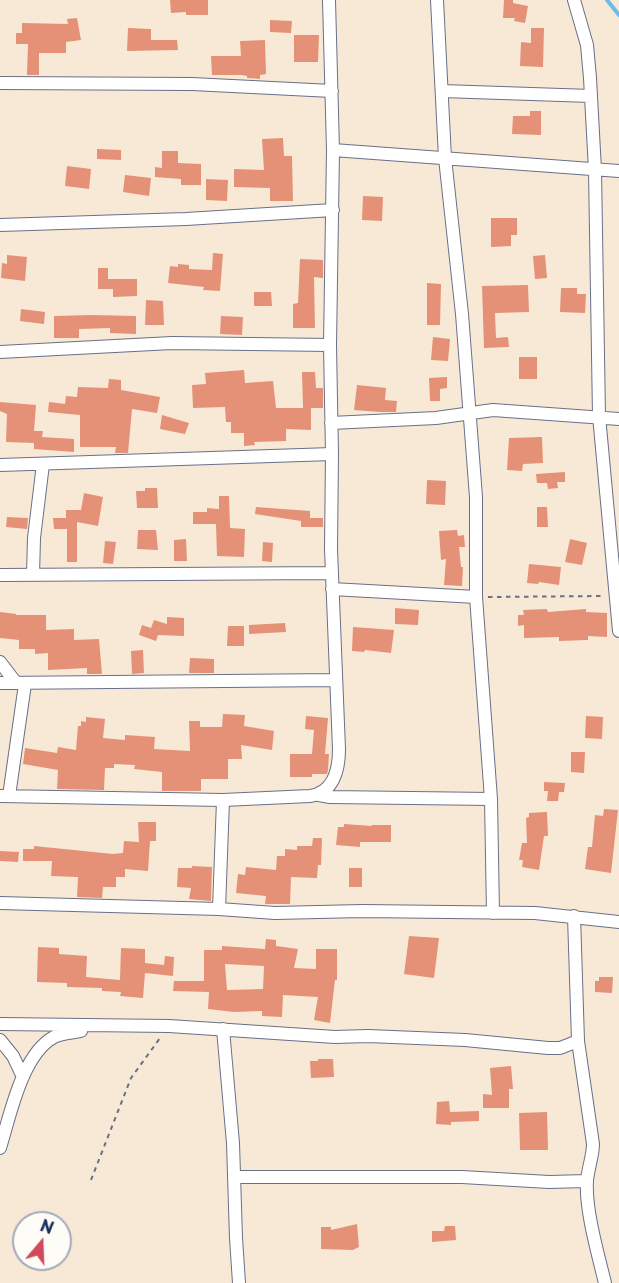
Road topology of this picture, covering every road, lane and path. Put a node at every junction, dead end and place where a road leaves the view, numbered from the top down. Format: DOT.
graph roads {
  1 [pos="329,0"];
  2 [pos="437,0"];
  3 [pos="574,0"];
  4 [pos="0,83"];
  5 [pos="332,91"];
  6 [pos="442,91"];
  7 [pos="591,96"];
  8 [pos="333,150"];
  9 [pos="445,158"];
  10 [pos="595,170"];
  11 [pos="619,171"];
  12 [pos="333,210"];
  13 [pos="0,225"];
  14 [pos="330,345"];
  15 [pos="0,352"];
  16 [pos="468,412"];
  17 [pos="599,416"];
  18 [pos="619,419"];
  19 [pos="331,423"];
  20 [pos="332,454"];
  21 [pos="43,464"];
  22 [pos="0,465"];
  23 [pos="332,573"];
  24 [pos="33,574"];
  25 [pos="0,575"];
  26 [pos="332,589"];
  27 [pos="615,596"];
  28 [pos="476,597"];
  29 [pos="619,631"];
  30 [pos="0,662"];
  31 [pos="336,680"];
  32 [pos="0,683"];
  33 [pos="21,683"];
  34 [pos="319,795"];
  35 [pos="5,796"];
  36 [pos="491,799"];
  37 [pos="223,800"];
  38 [pos="0,903"];
  39 [pos="219,909"];
  40 [pos="493,914"];
  41 [pos="574,916"];
  42 [pos="619,922"];
  43 [pos="0,1024"];
  44 [pos="103,1026"];
  45 [pos="169,1026"];
  46 [pos="223,1029"];
  47 [pos="0,1040"];
  48 [pos="578,1041"];
  49 [pos="23,1077"];
  50 [pos="0,1148"];
  51 [pos="235,1177"];
  52 [pos="91,1180"];
  53 [pos="587,1181"];
  54 [pos="239,1283"];
  55 [pos="605,1283"];
  1 -- 5 [label="street"];
  2 -- 6 [label="street"];
  3 -- 7 [label="street"];
  4 -- 5 [label="street"];
  5 -- 8 [label="street"];
  6 -- 7 [label="street"];
  6 -- 9 [label="street"];
  7 -- 10 [label="street"];
  8 -- 9 [label="street"];
  8 -- 12 [label="street"];
  9 -- 10 [label="street"];
  9 -- 16 [label="street"];
  10 -- 11 [label="street"];
  10 -- 17 [label="street"];
  12 -- 13 [label="street"];
  12 -- 14 [label="street"];
  14 -- 15 [label="street"];
  14 -- 19 [label="street"];
  16 -- 17 [label="street"];
  16 -- 19 [label="street"];
  16 -- 28 [label="street"];
  17 -- 18 [label="street"];
  17 -- 27 [label="street"];
  19 -- 20 [label="street"];
  20 -- 21 [label="street"];
  20 -- 23 [label="street"];
  21 -- 22 [label="street"];
  21 -- 24 [label="street"];
  23 -- 24 [label="street"];
  23 -- 26 [label="street"];
  24 -- 25 [label="street"];
  26 -- 28 [label="street"];
  26 -- 31 [label="street"];
  27 -- 28 [label="path"];
  27 -- 29 [label="street"];
  28 -- 36 [label="street"];
  30 -- 33 [label="street"];
  31 -- 33 [label="street"];
  31 -- 34 [label="street"];
  32 -- 33 [label="street"];
  33 -- 35 [label="street"];
  34 -- 36 [label="street"];
  34 -- 37 [label="street"];
  35 -- 37 [label="street"];
  36 -- 40 [label="street"];
  37 -- 39 [label="street"];
  38 -- 39 [label="street"];
  39 -- 40 [label="street"];
  40 -- 41 [label="street"];
  41 -- 42 [label="street"];
  41 -- 48 [label="street"];
  43 -- 44 [label="street"];
  44 -- 45 [label="street"];
  44 -- 49 [label="street"];
  45 -- 46 [label="street"];
  45 -- 52 [label="path"];
  46 -- 48 [label="street"];
  46 -- 51 [label="street"];
  47 -- 49 [label="street"];
  48 -- 53 [label="street"];
  49 -- 50 [label="street"];
  51 -- 53 [label="street"];
  51 -- 54 [label="street"];
  53 -- 55 [label="street"];
}
